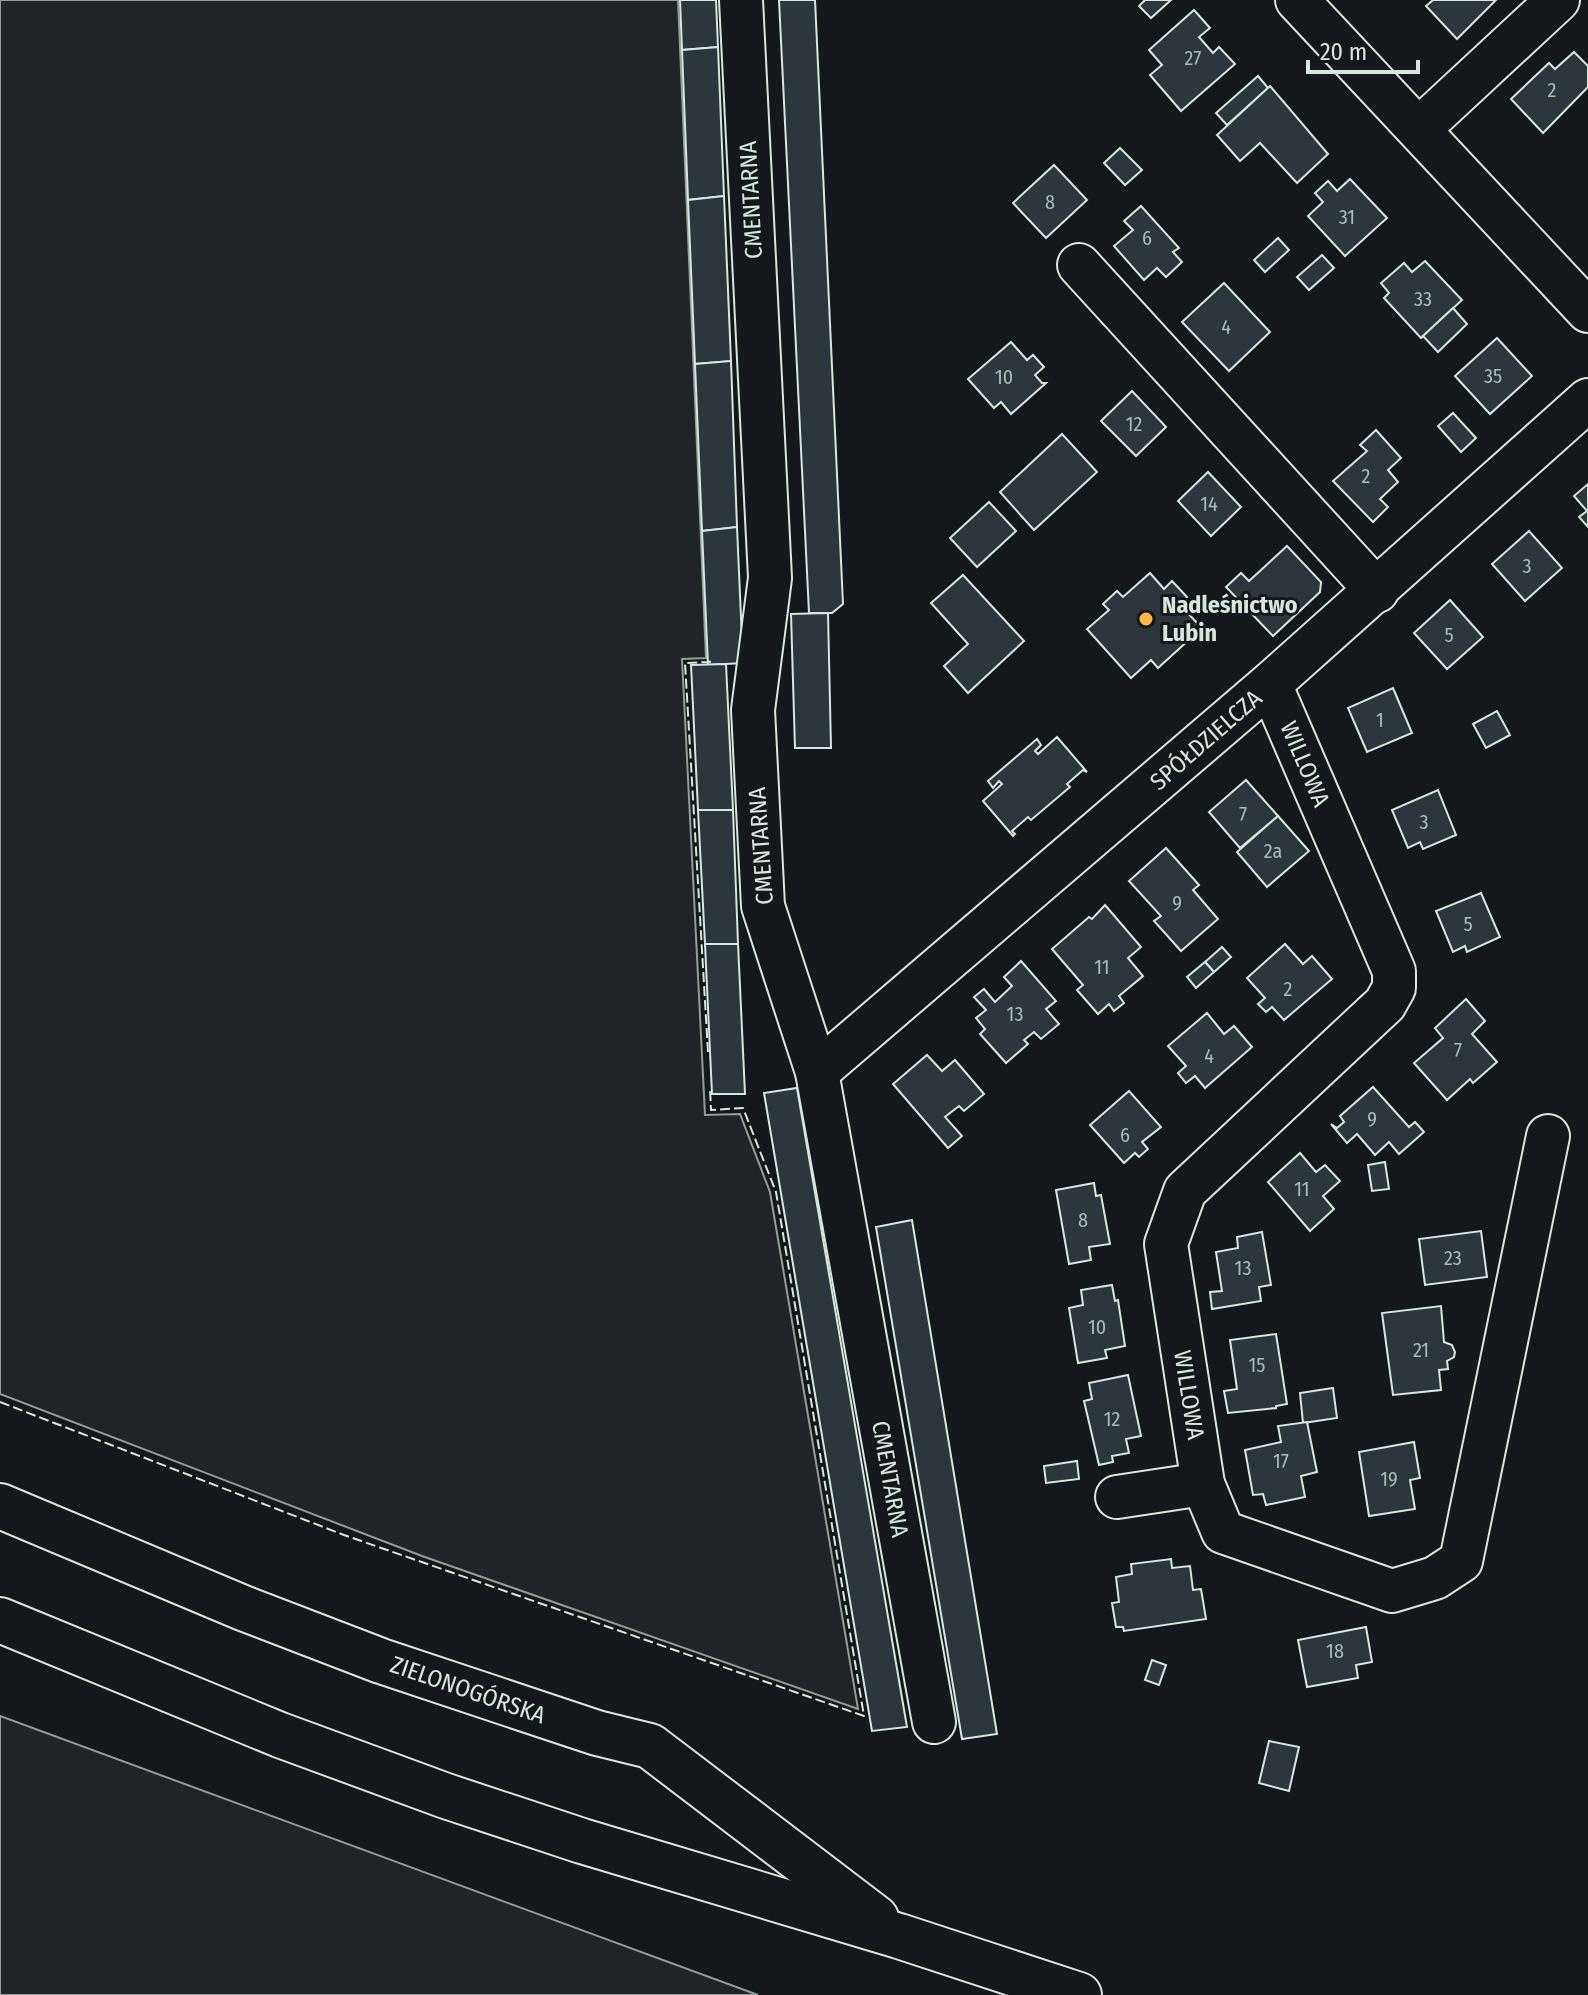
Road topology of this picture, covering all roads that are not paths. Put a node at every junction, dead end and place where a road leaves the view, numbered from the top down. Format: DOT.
graph roads {
  1 [pos="741,0"];
  2 [pos="1297,0"];
  3 [pos="1558,0"];
  4 [pos="1419,129"];
  5 [pos="1079,265"];
  6 [pos="1588,311"];
  7 [pos="1588,400"];
  8 [pos="1377,591"];
  9 [pos="1270,684"];
  10 [pos="817,1072"];
  11 [pos="1548,1136"];
  12 [pos="1203,1484"];
  13 [pos="1117,1497"];
  14 [pos="0,1506"];
  15 [pos="0,1620"];
  16 [pos="934,1722"];
  17 [pos="899,1936"];
  18 [pos="1079,1995"];
  1 -- 10 [label="street, CMENTARNA"];
  2 -- 4 [label="street"];
  3 -- 4 [label="street"];
  4 -- 6 [label="street"];
  5 -- 8 [label="street"];
  7 -- 8 [label="street, SPÓŁDZIELCZA"];
  8 -- 9 [label="street, SPÓŁDZIELCZA"];
  9 -- 10 [label="street, SPÓŁDZIELCZA"];
  9 -- 12 [label="street, WILLOWA"];
  10 -- 16 [label="street, CMENTARNA"];
  11 -- 12 [label="street, WILLOWA"];
  12 -- 13 [label="street"];
  14 -- 17 [label="main road, ZIELONOGÓRSKA"];
  15 -- 17 [label="main road, ZIELONOGÓRSKA"];
  17 -- 18 [label="main road, ZIELONOGÓRSKA"];
}
